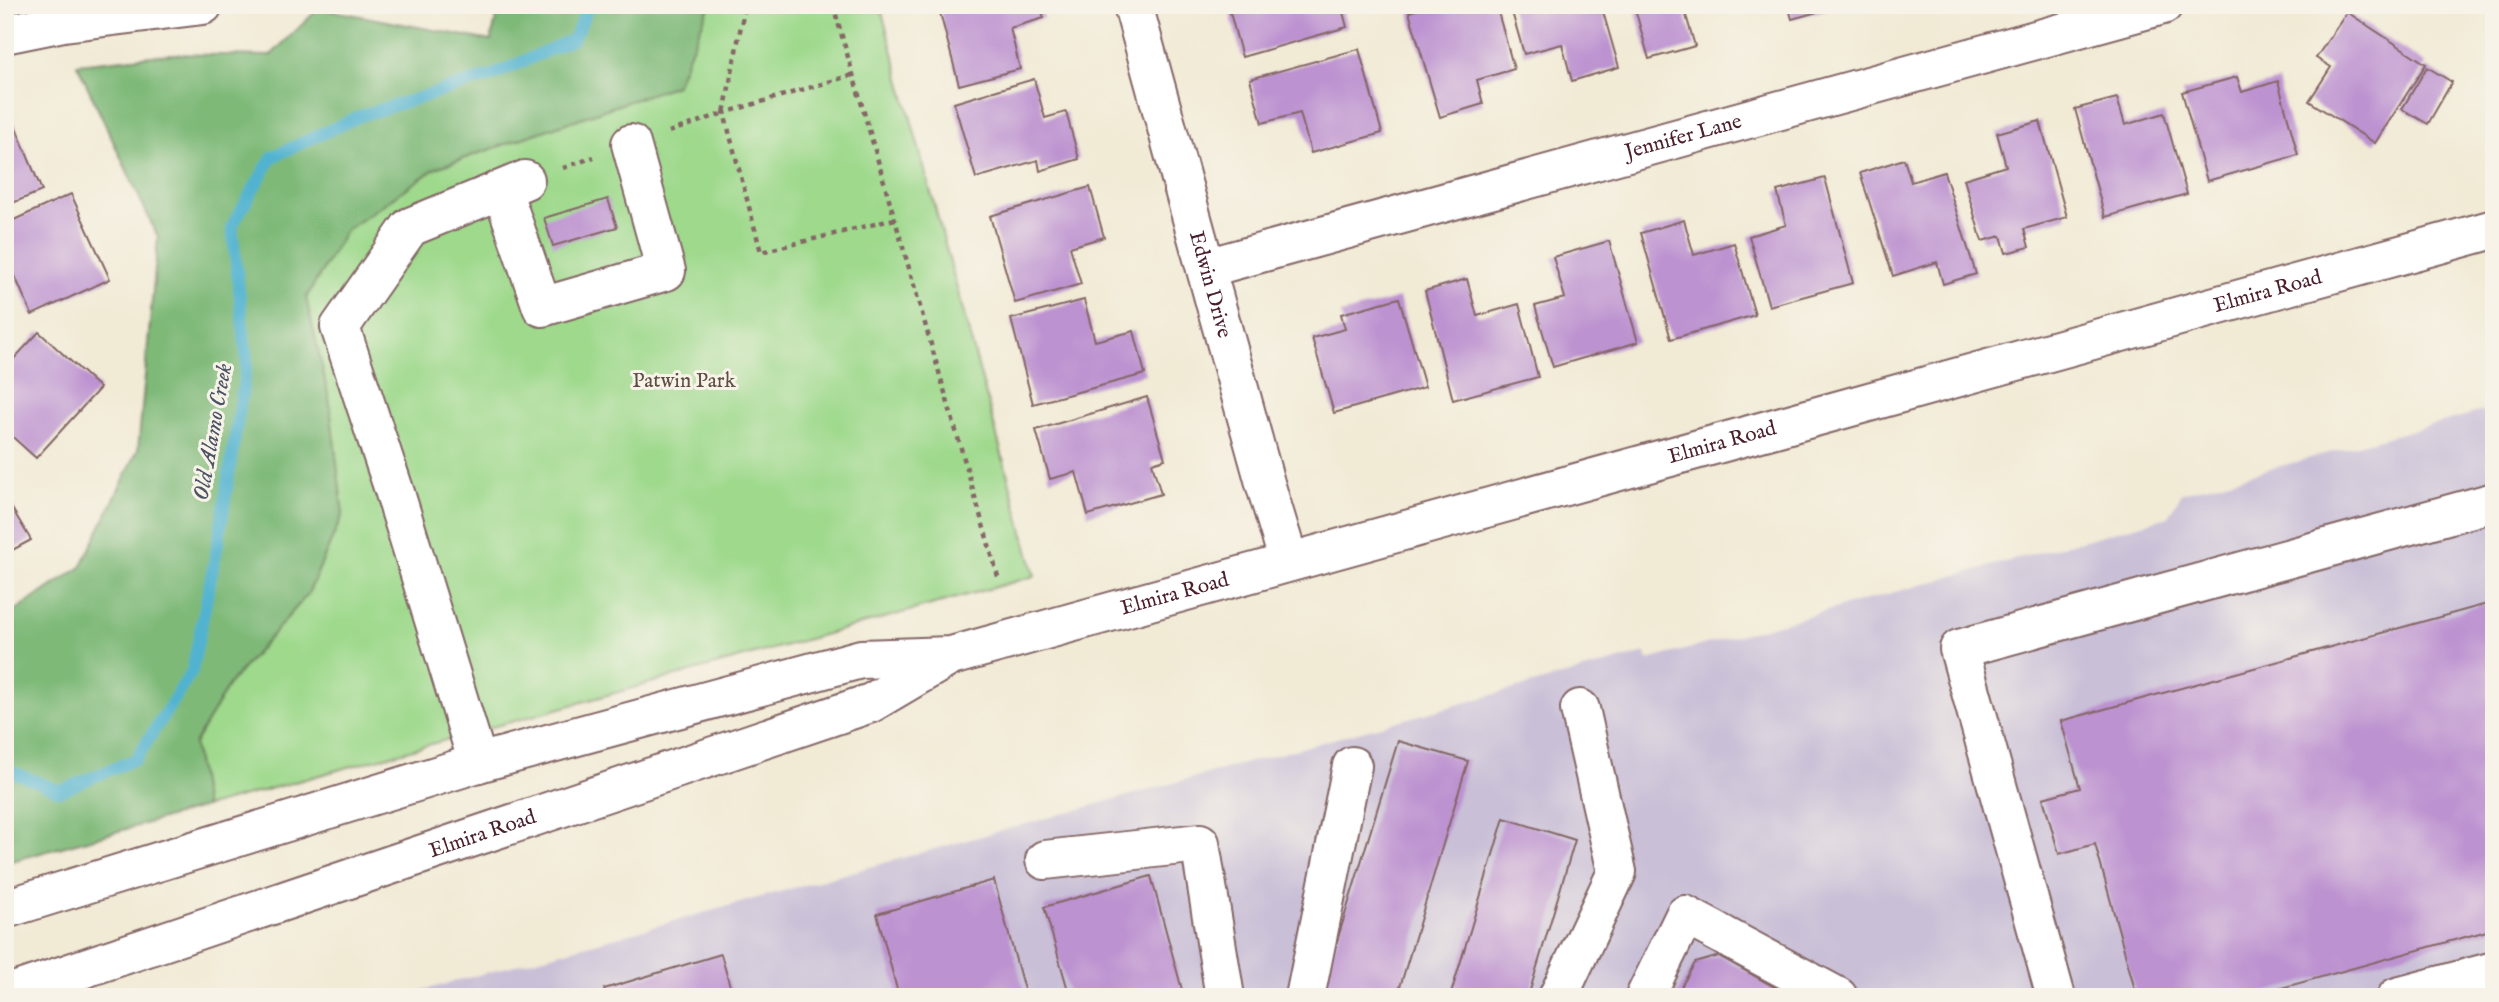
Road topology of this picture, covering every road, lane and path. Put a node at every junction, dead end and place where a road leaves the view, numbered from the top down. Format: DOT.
graph roads {
  1 [pos="203,5"];
  2 [pos="832,5"];
  3 [pos="1133,5"];
  4 [pos="2163,5"];
  5 [pos="5,34"];
  6 [pos="853,75"];
  7 [pos="631,144"];
  8 [pos="895,219"];
  9 [pos="2494,229"];
  10 [pos="1206,268"];
  11 [pos="2494,502"];
  12 [pos="1289,562"];
  13 [pos="999,580"];
  14 [pos="951,656"];
  15 [pos="1580,709"];
  16 [pos="478,763"];
  17 [pos="1352,766"];
  18 [pos="1045,859"];
  19 [pos="5,909"];
  20 [pos="2494,971"];
  21 [pos="5,995"];
  22 [pos="1224,997"];
  23 [pos="1305,997"];
  24 [pos="1558,997"];
  25 [pos="1645,997"];
  26 [pos="1838,997"];
  27 [pos="2056,997"];
  28 [pos="2397,997"];
  1 -- 5 [label="main road"];
  2 -- 6 [label="path"];
  3 -- 10 [label="main road, Edwin Drive"];
  4 -- 10 [label="main road, Jennifer Lane"];
  6 -- 8 [label="path"];
  6 -- 8 [label="path"];
  7 -- 16 [label="main road"];
  8 -- 13 [label="path"];
  9 -- 12 [label="main road, Elmira Road"];
  10 -- 12 [label="main road, Edwin Drive"];
  11 -- 27 [label="main road"];
  12 -- 14 [label="main road, Elmira Road"];
  14 -- 16 [label="main road, Elmira Road"];
  14 -- 21 [label="main road, Elmira Road"];
  15 -- 24 [label="main road"];
  16 -- 19 [label="main road, Elmira Road"];
  17 -- 23 [label="main road"];
  18 -- 22 [label="main road"];
  20 -- 28 [label="main road"];
  25 -- 26 [label="main road"];
}
